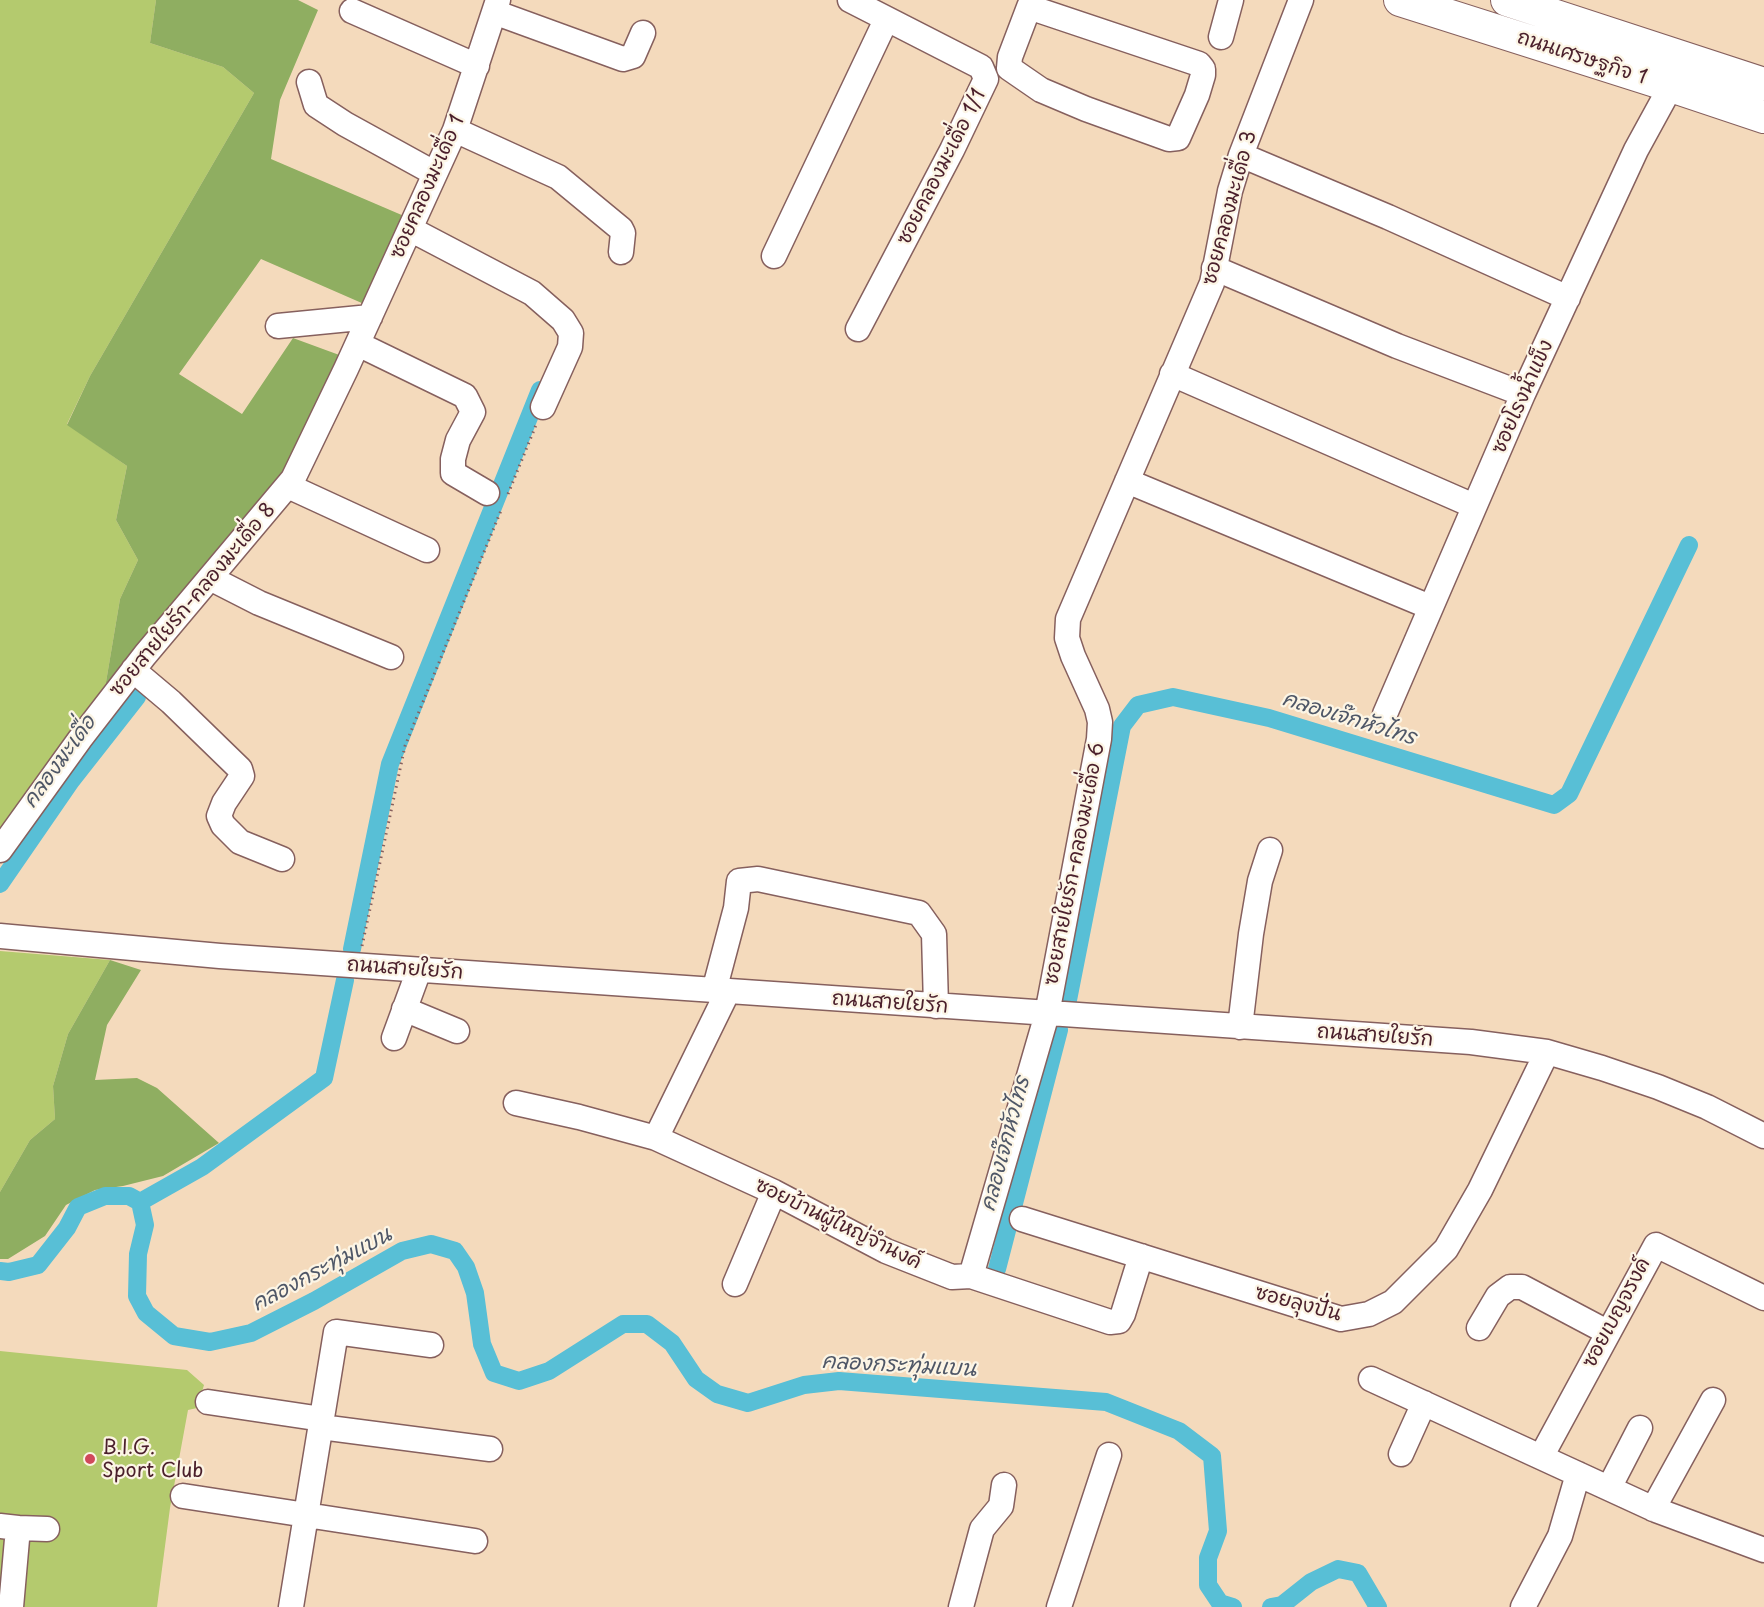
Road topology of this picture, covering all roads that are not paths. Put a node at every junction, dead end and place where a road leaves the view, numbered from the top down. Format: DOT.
graph roads {
  1 [pos="850,0"];
  2 [pos="1231,0"];
  3 [pos="1301,0"];
  4 [pos="1400,0"];
  5 [pos="1507,0"];
  6 [pos="1031,4"];
  7 [pos="496,6"];
  8 [pos="352,11"];
  9 [pos="886,20"];
  10 [pos="643,33"];
  11 [pos="1221,37"];
  12 [pos="477,66"];
  13 [pos="1763,81"];
  14 [pos="309,82"];
  15 [pos="1671,86"];
  16 [pos="1764,117"];
  17 [pos="455,130"];
  18 [pos="1241,155"];
  19 [pos="434,173"];
  20 [pos="410,229"];
  21 [pos="621,252"];
  22 [pos="774,256"];
  23 [pos="1214,268"];
  24 [pos="1568,298"];
  25 [pos="370,317"];
  26 [pos="278,326"];
  27 [pos="858,328"];
  28 [pos="358,344"];
  29 [pos="346,369"];
  30 [pos="1172,374"];
  31 [pos="1523,394"];
  32 [pos="543,407"];
  33 [pos="1127,481"];
  34 [pos="288,486"];
  35 [pos="487,492"];
  36 [pos="1474,506"];
  37 [pos="427,550"];
  38 [pos="210,578"];
  39 [pos="1430,607"];
  40 [pos="391,657"];
  41 [pos="133,670"];
  42 [pos="1385,714"];
  43 [pos="0,850"];
  44 [pos="1270,850"];
  45 [pos="282,859"];
  46 [pos="0,936"];
  47 [pos="419,970"];
  48 [pos="721,991"];
  49 [pos="936,1006"];
  50 [pos="404,1010"];
  51 [pos="1047,1014"];
  52 [pos="1240,1027"];
  53 [pos="457,1031"];
  54 [pos="394,1038"];
  55 [pos="1547,1052"];
  56 [pos="516,1103"];
  57 [pos="1764,1136"];
  58 [pos="656,1138"];
  59 [pos="774,1192"];
  60 [pos="1022,1219"];
  61 [pos="1140,1256"];
  62 [pos="970,1276"];
  63 [pos="735,1284"];
  64 [pos="1764,1298"];
  65 [pos="1479,1328"];
  66 [pos="1607,1332"];
  67 [pos="431,1345"];
  68 [pos="1371,1379"];
  69 [pos="1713,1400"];
  70 [pos="208,1402"];
  71 [pos="1424,1403"];
  72 [pos="322,1423"];
  73 [pos="1640,1428"];
  74 [pos="490,1449"];
  75 [pos="1401,1454"];
  76 [pos="1109,1455"];
  77 [pos="1541,1457"];
  78 [pos="1578,1474"];
  79 [pos="1004,1485"];
  80 [pos="1610,1488"];
  81 [pos="183,1496"];
  82 [pos="1653,1509"];
  83 [pos="307,1514"];
  84 [pos="9,1527"];
  85 [pos="47,1529"];
  86 [pos="475,1541"];
  87 [pos="1764,1550"];
  88 [pos="11,1607"];
  89 [pos="291,1607"];
  90 [pos="961,1607"];
  91 [pos="1059,1607"];
  92 [pos="1523,1607"];
  1 -- 9 [label="street, ซอยคลองมะเดื่อ 1/1"];
  2 -- 11 [label="street"];
  3 -- 18 [label="street, ซอยคลองมะเดื่อ 3"];
  4 -- 15 [label="main road, ถนนเศรษฐกิจ 1"];
  5 -- 13 [label="main road, ถนนเศรษฐกิจ 1"];
  6 -- 6 [label="street"];
  7 -- 10 [label="street"];
  7 -- 12 [label="street, ซอยคลองมะเดื่อ 1"];
  8 -- 12 [label="street"];
  9 -- 22 [label="street"];
  9 -- 27 [label="street, ซอยคลองมะเดื่อ 1/1"];
  12 -- 17 [label="street, ซอยคลองมะเดื่อ 1"];
  14 -- 19 [label="street"];
  15 -- 16 [label="main road, ถนนเศรษฐกิจ 1"];
  15 -- 24 [label="street, ซอยโรงน้ำแข็ง"];
  17 -- 19 [label="street, ซอยคลองมะเดื่อ 1"];
  17 -- 21 [label="street"];
  18 -- 23 [label="street, ซอยคลองมะเดื่อ 3"];
  18 -- 24 [label="street"];
  19 -- 20 [label="street, ซอยคลองมะเดื่อ 1"];
  20 -- 25 [label="street, ซอยคลองมะเดื่อ 1"];
  20 -- 32 [label="street"];
  23 -- 30 [label="street, ซอยคลองมะเดื่อ 3"];
  23 -- 31 [label="street"];
  24 -- 31 [label="street, ซอยโรงน้ำแข็ง"];
  25 -- 26 [label="street"];
  25 -- 28 [label="street, ซอยคลองมะเดื่อ 1"];
  28 -- 29 [label="street, ซอยคลองมะเดื่อ 1"];
  28 -- 35 [label="street"];
  29 -- 34 [label="street, ซอยสายใยรัก-คลองมะเดื่อ 8"];
  30 -- 33 [label="street, ซอยคลองมะเดื่อ 3"];
  30 -- 36 [label="street"];
  31 -- 36 [label="street, ซอยโรงน้ำแข็ง"];
  33 -- 39 [label="street"];
  33 -- 51 [label="street, ซอยสายใยรัก-คลองมะเดื่อ 6"];
  34 -- 37 [label="street"];
  34 -- 38 [label="street, ซอยสายใยรัก-คลองมะเดื่อ 8"];
  36 -- 39 [label="street, ซอยโรงน้ำแข็ง"];
  38 -- 40 [label="street"];
  38 -- 41 [label="street, ซอยสายใยรัก-คลองมะเดื่อ 8"];
  39 -- 42 [label="street, ซอยโรงน้ำแข็ง"];
  41 -- 43 [label="street, ซอยสายใยรัก-คลองมะเดื่อ 8"];
  41 -- 45 [label="street"];
  44 -- 52 [label="street"];
  46 -- 47 [label="street, ถนนสายใยรัก"];
  47 -- 48 [label="street, ถนนสายใยรัก"];
  47 -- 50 [label="street"];
  48 -- 49 [label="street, ถนนสายใยรัก"];
  48 -- 49 [label="street"];
  48 -- 58 [label="street"];
  49 -- 51 [label="street, ถนนสายใยรัก"];
  50 -- 53 [label="street"];
  50 -- 54 [label="street"];
  51 -- 52 [label="street, ถนนสายใยรัก"];
  51 -- 62 [label="street"];
  52 -- 55 [label="street, ถนนสายใยรัก"];
  55 -- 57 [label="street, ถนนสายใยรัก"];
  55 -- 61 [label="street, ซอยลุงปั่น"];
  56 -- 58 [label="street, ซอยบ้านผู้ใหญ่จำนงค์"];
  58 -- 59 [label="street, ซอยบ้านผู้ใหญ่จำนงค์"];
  59 -- 62 [label="street, ซอยบ้านผู้ใหญ่จำนงค์"];
  59 -- 63 [label="street"];
  60 -- 61 [label="street, ซอยลุงปั่น"];
  61 -- 62 [label="street, ซอยบ้านผู้ใหญ่จำนงค์"];
  64 -- 66 [label="street, ซอยเบญจรงค์"];
  65 -- 66 [label="street"];
  66 -- 77 [label="street, ซอยเบญจรงค์"];
  67 -- 72 [label="street"];
  68 -- 71 [label="street"];
  69 -- 82 [label="street"];
  70 -- 72 [label="street"];
  71 -- 75 [label="street"];
  71 -- 77 [label="street"];
  72 -- 74 [label="street"];
  72 -- 83 [label="street"];
  73 -- 80 [label="street"];
  76 -- 91 [label="street"];
  77 -- 78 [label="street"];
  78 -- 80 [label="street"];
  78 -- 92 [label="street"];
  79 -- 90 [label="street"];
  80 -- 82 [label="street"];
  81 -- 83 [label="street"];
  82 -- 87 [label="street"];
  83 -- 86 [label="street"];
  83 -- 89 [label="street"];
  84 -- 85 [label="street"];
  84 -- 88 [label="street"];
}
